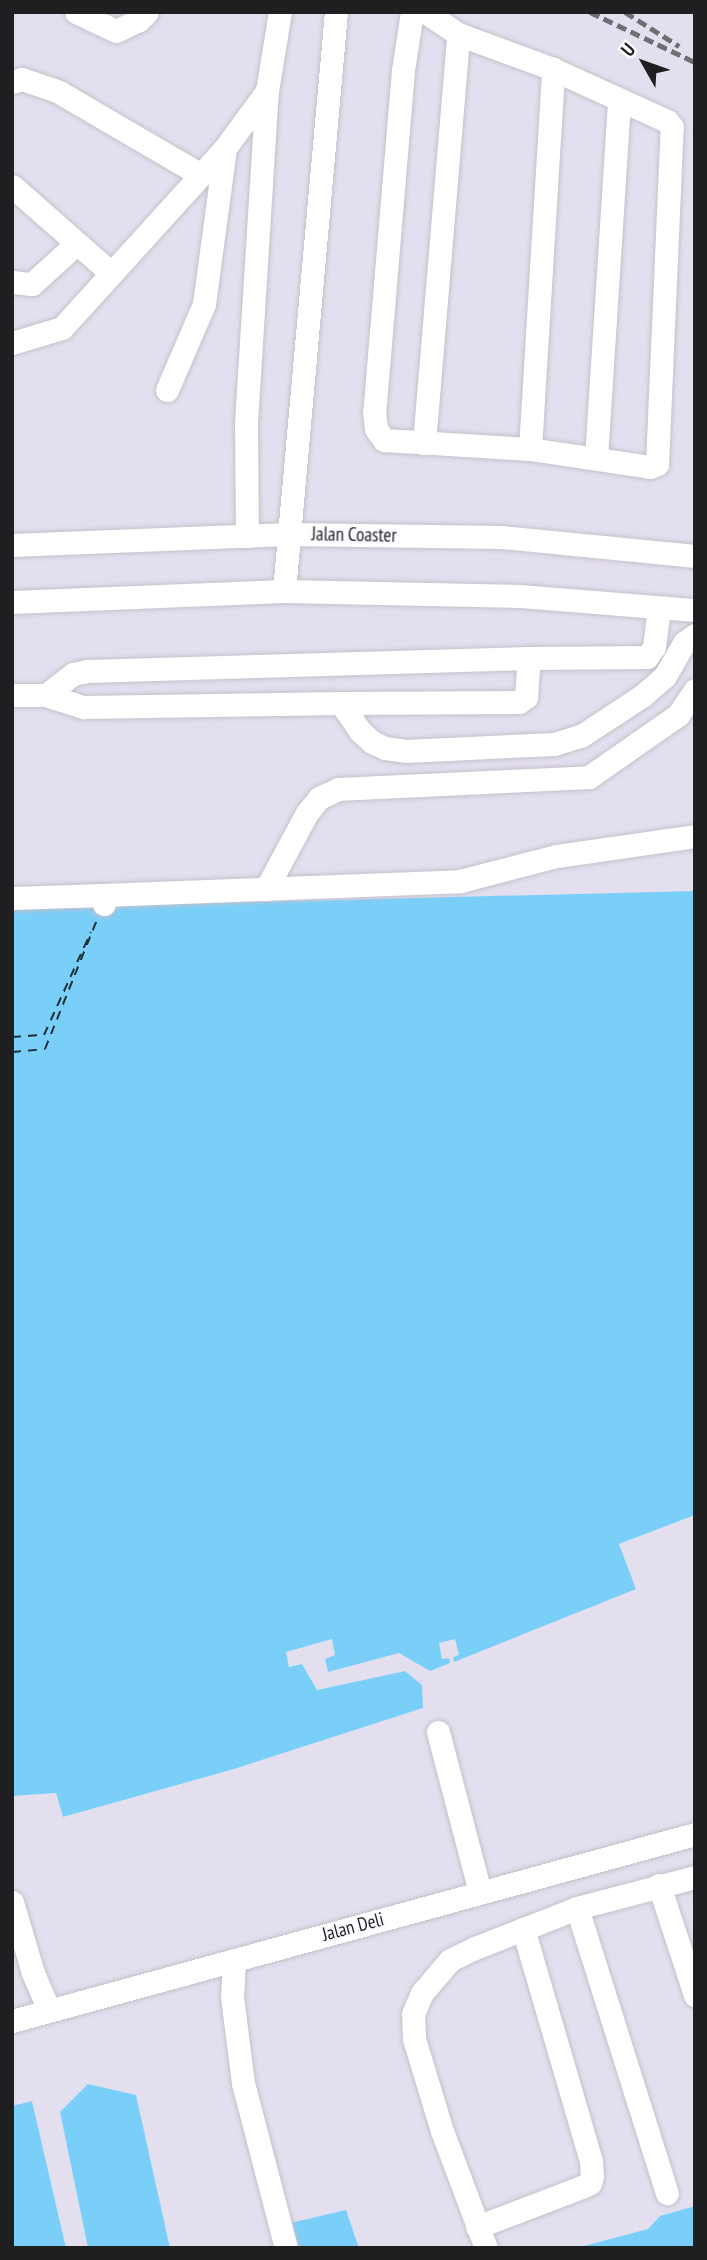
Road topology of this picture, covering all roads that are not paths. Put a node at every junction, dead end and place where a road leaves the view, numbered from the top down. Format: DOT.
graph roads {
  1 [pos="76,12"];
  2 [pos="147,12"];
  3 [pos="280,12"];
  4 [pos="336,12"];
  5 [pos="412,12"];
  6 [pos="425,12"];
  7 [pos="458,33"];
  8 [pos="553,69"];
  9 [pos="12,82"];
  10 [pos="267,91"];
  11 [pos="619,101"];
  12 [pos="225,148"];
  13 [pos="201,175"];
  14 [pos="12,186"];
  15 [pos="76,244"];
  16 [pos="111,274"];
  17 [pos="12,282"];
  18 [pos="12,342"];
  19 [pos="167,390"];
  20 [pos="424,443"];
  21 [pos="530,449"];
  22 [pos="596,457"];
  23 [pos="288,534"];
  24 [pos="247,536"];
  25 [pos="12,545"];
  26 [pos="695,556"];
  27 [pos="284,591"];
  28 [pos="12,602"];
  29 [pos="659,607"];
  30 [pos="695,610"];
  31 [pos="695,635"];
  32 [pos="529,658"];
  33 [pos="695,690"];
  34 [pos="12,695"];
  35 [pos="46,695"];
  36 [pos="341,702"];
  37 [pos="695,836"];
  38 [pos="266,889"];
  39 [pos="12,898"];
  40 [pos="438,1732"];
  41 [pos="695,1834"];
  42 [pos="695,1877"];
  43 [pos="659,1885"];
  44 [pos="480,1892"];
  45 [pos="12,1902"];
  46 [pos="578,1909"];
  47 [pos="523,1929"];
  48 [pos="234,1960"];
  49 [pos="695,1995"];
  50 [pos="49,2010"];
  51 [pos="12,2021"];
  52 [pos="667,2193"];
  53 [pos="481,2237"];
  54 [pos="286,2248"];
  1 -- 2 [label="lane"];
  3 -- 10 [label="lane"];
  4 -- 23 [label="lane"];
  5 -- 20 [label="lane"];
  6 -- 7 [label="lane"];
  7 -- 8 [label="lane"];
  7 -- 20 [label="lane"];
  8 -- 11 [label="lane"];
  8 -- 21 [label="lane"];
  9 -- 13 [label="lane"];
  10 -- 12 [label="lane"];
  10 -- 24 [label="lane"];
  11 -- 22 [label="lane"];
  11 -- 22 [label="lane"];
  12 -- 13 [label="lane"];
  12 -- 19 [label="lane"];
  13 -- 16 [label="lane"];
  14 -- 15 [label="lane"];
  15 -- 16 [label="lane"];
  15 -- 17 [label="lane"];
  16 -- 18 [label="lane"];
  20 -- 21 [label="lane"];
  21 -- 22 [label="lane"];
  23 -- 24 [label="lane, Jalan Coaster"];
  23 -- 26 [label="lane, Jalan Coaster"];
  23 -- 27 [label="lane"];
  24 -- 25 [label="lane, Jalan Coaster"];
  27 -- 28 [label="lane"];
  27 -- 29 [label="lane"];
  29 -- 30 [label="lane"];
  29 -- 32 [label="lane"];
  31 -- 36 [label="lane"];
  32 -- 35 [label="lane"];
  32 -- 36 [label="lane"];
  33 -- 38 [label="lane"];
  34 -- 35 [label="lane"];
  35 -- 36 [label="lane"];
  37 -- 38 [label="lane"];
  38 -- 39 [label="lane"];
  40 -- 44 [label="lane"];
  41 -- 44 [label="lane, Jalan Deli"];
  42 -- 43 [label="lane"];
  43 -- 46 [label="lane"];
  43 -- 49 [label="lane"];
  44 -- 48 [label="lane, Jalan Deli"];
  45 -- 50 [label="lane"];
  46 -- 47 [label="lane"];
  46 -- 52 [label="lane"];
  47 -- 53 [label="lane"];
  47 -- 53 [label="lane"];
  48 -- 50 [label="lane, Jalan Deli"];
  48 -- 54 [label="lane"];
  50 -- 51 [label="lane, Jalan Deli"];
}
